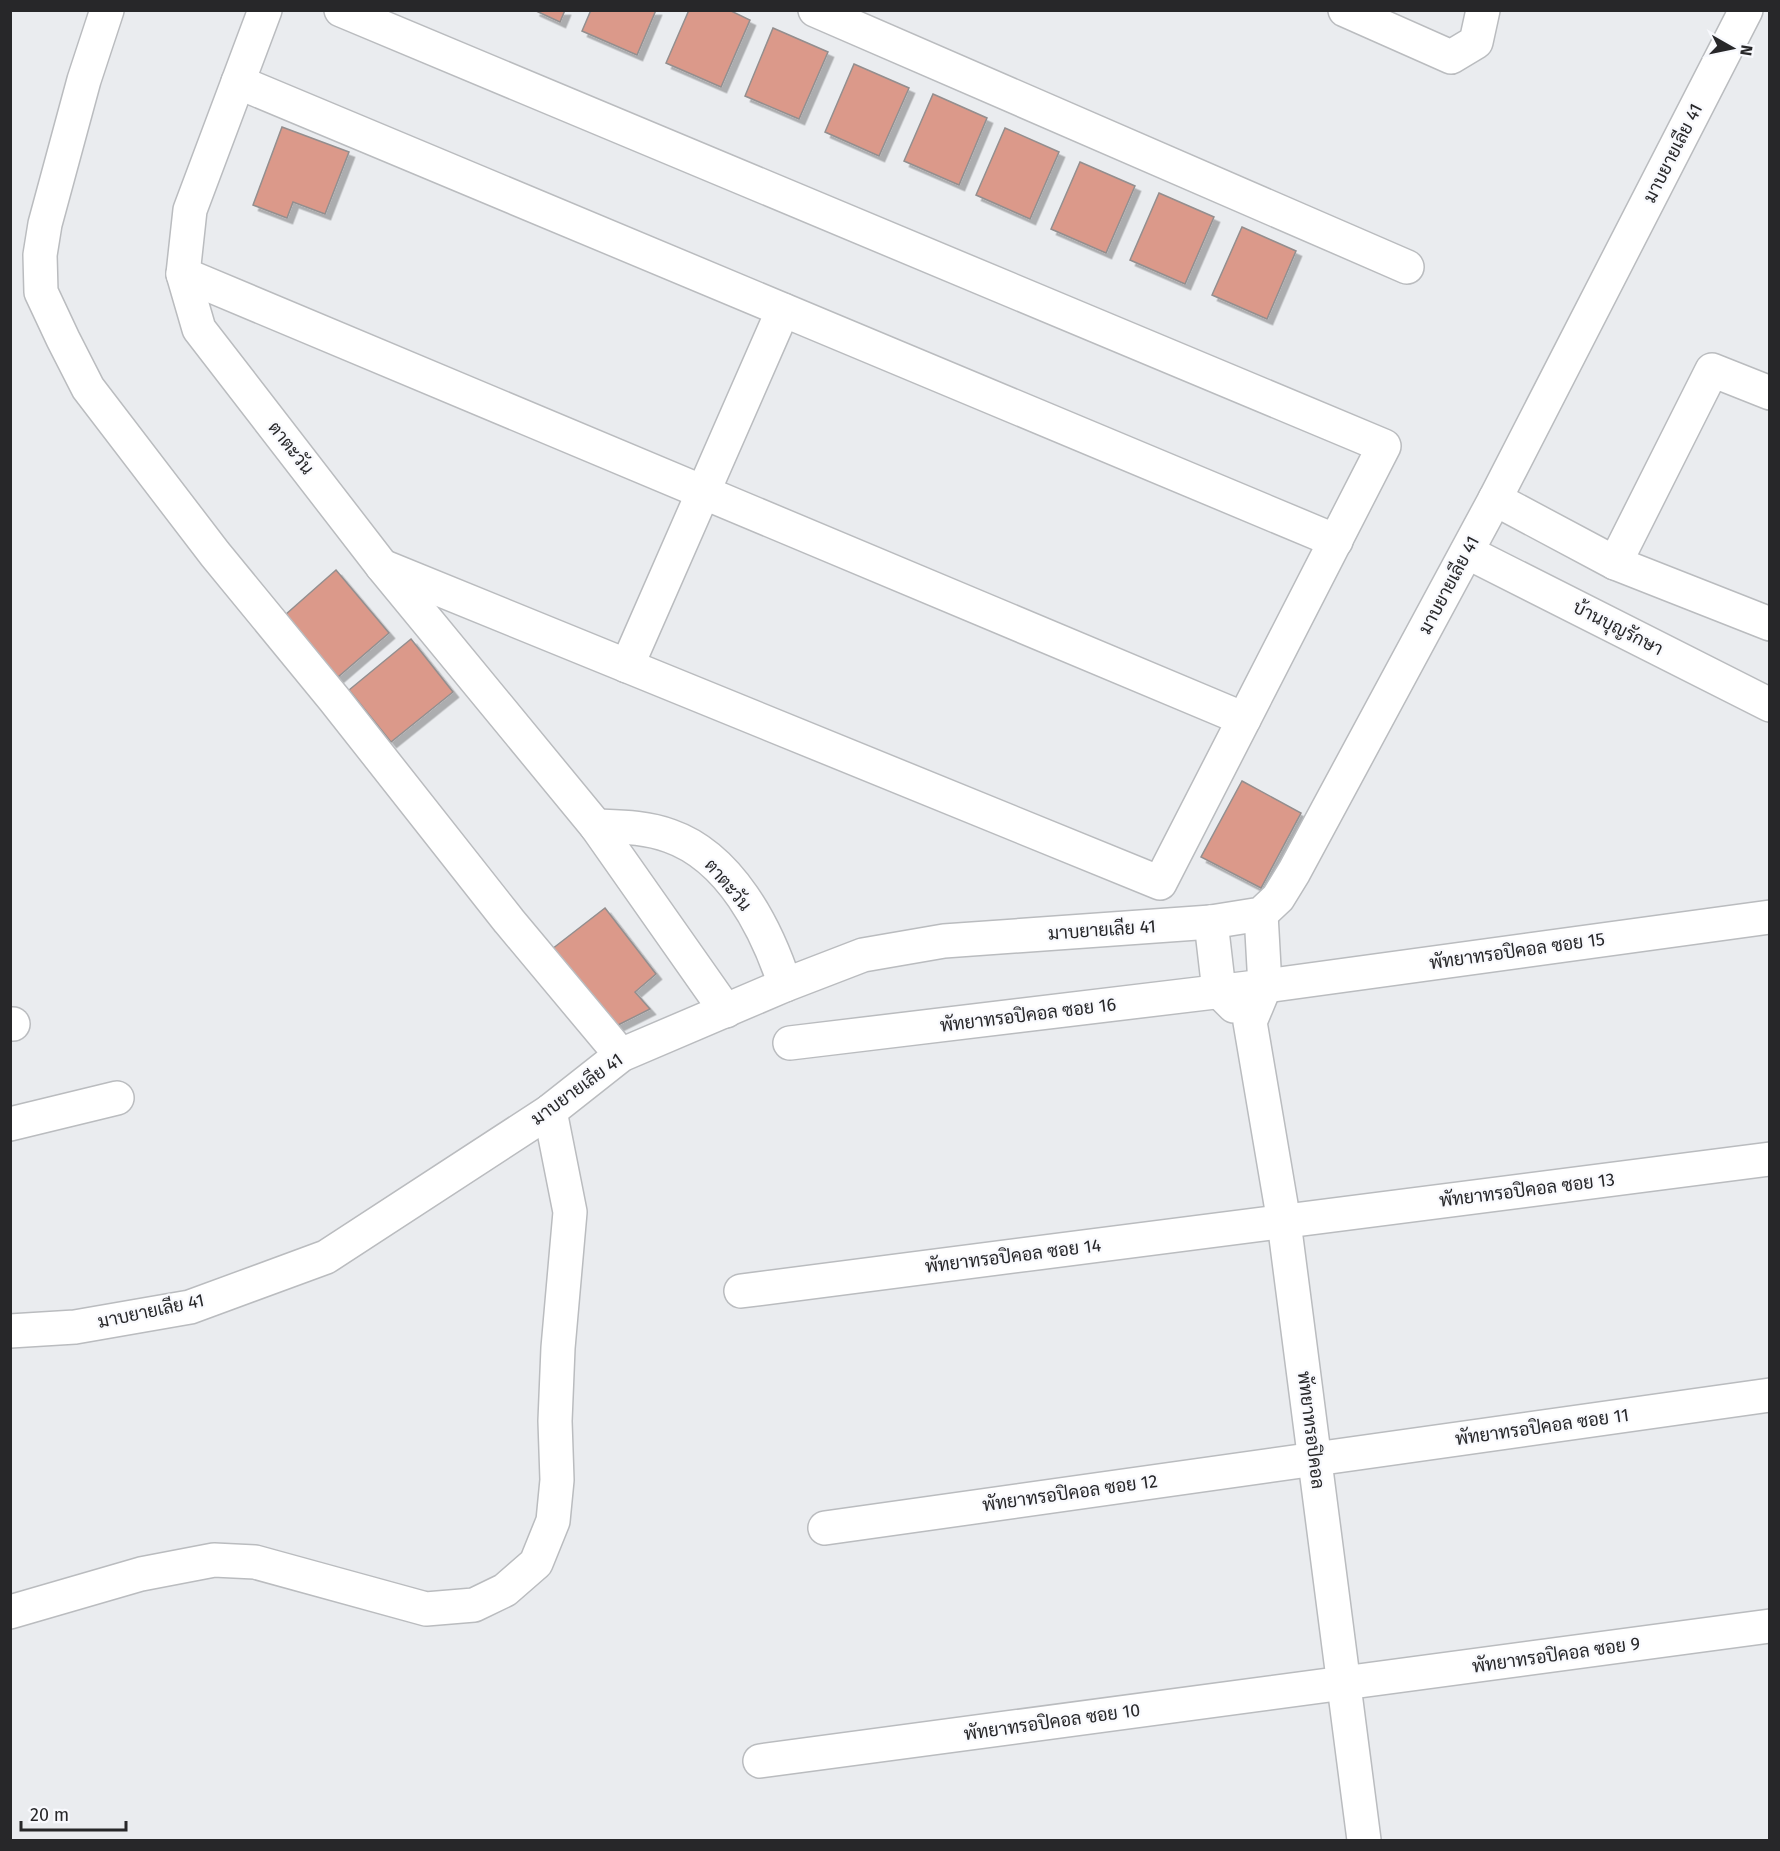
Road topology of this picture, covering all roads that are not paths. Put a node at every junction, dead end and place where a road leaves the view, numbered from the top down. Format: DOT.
graph roads {
  1 [pos="107,10"];
  2 [pos="265,10"];
  3 [pos="341,10"];
  4 [pos="814,10"];
  5 [pos="1345,10"];
  6 [pos="1484,10"];
  7 [pos="1746,10"];
  8 [pos="238,82"];
  9 [pos="1407,267"];
  10 [pos="183,274"];
  11 [pos="783,310"];
  12 [pos="1770,393"];
  13 [pos="704,493"];
  14 [pos="1495,499"];
  15 [pos="1336,541"];
  16 [pos="1467,552"];
  17 [pos="1615,563"];
  18 [pos="382,566"];
  19 [pos="1770,624"];
  20 [pos="627,666"];
  21 [pos="1770,705"];
  22 [pos="1244,720"];
  23 [pos="596,826"];
  24 [pos="1261,914"];
  25 [pos="1770,916"];
  26 [pos="1211,922"];
  27 [pos="785,985"];
  28 [pos="1265,986"];
  29 [pos="1219,991"];
  30 [pos="726,1011"];
  31 [pos="1250,1022"];
  32 [pos="790,1044"];
  33 [pos="621,1055"];
  34 [pos="117,1098"];
  35 [pos="550,1111"];
  36 [pos="10,1124"];
  37 [pos="1770,1159"];
  38 [pos="1284,1222"];
  39 [pos="741,1291"];
  40 [pos="10,1331"];
  41 [pos="1770,1395"];
  42 [pos="1315,1458"];
  43 [pos="825,1528"];
  44 [pos="10,1612"];
  45 [pos="1770,1626"];
  46 [pos="1343,1684"];
  47 [pos="760,1761"];
  48 [pos="1364,1840"];
  1 -- 33 [label="street"];
  2 -- 8 [label="street, ตาตะวัน"];
  3 -- 15 [label="street"];
  4 -- 9 [label="street"];
  5 -- 6 [label="street"];
  7 -- 14 [label="street, มาบยายเลีย 41"];
  8 -- 10 [label="street, ตาตะวัน"];
  8 -- 11 [label="street"];
  10 -- 13 [label="street"];
  10 -- 18 [label="street, ตาตะวัน"];
  11 -- 13 [label="street"];
  11 -- 15 [label="street"];
  12 -- 17 [label="street"];
  13 -- 20 [label="street"];
  13 -- 22 [label="street"];
  14 -- 16 [label="street, มาบยายเลีย 41"];
  14 -- 17 [label="street"];
  15 -- 22 [label="street"];
  16 -- 21 [label="street, บ้านบุญรักษา"];
  16 -- 24 [label="street, มาบยายเลีย 41"];
  17 -- 19 [label="street"];
  18 -- 20 [label="street"];
  18 -- 23 [label="street, ตาตะวัน"];
  20 -- 22 [label="street"];
  23 -- 27 [label="street, ตาตะวัน"];
  23 -- 30 [label="street, ตาตะวัน"];
  24 -- 26 [label="street, มาบยายเลีย 41"];
  24 -- 28 [label="street"];
  25 -- 28 [label="street, พัทยาทรอปิคอล ซอย 15"];
  26 -- 27 [label="street, มาบยายเลีย 41"];
  26 -- 29 [label="street"];
  27 -- 30 [label="street, มาบยายเลีย 41"];
  28 -- 29 [label="street, พัทยาทรอปิคอล ซอย 16"];
  28 -- 31 [label="street"];
  29 -- 31 [label="street"];
  29 -- 32 [label="street, พัทยาทรอปิคอล ซอย 16"];
  30 -- 33 [label="street, มาบยายเลีย 41"];
  31 -- 38 [label="street, พัทยาทรอปิคอล"];
  33 -- 35 [label="street, มาบยายเลีย 41"];
  34 -- 36 [label="street"];
  35 -- 40 [label="street, มาบยายเลีย 41"];
  35 -- 44 [label="street"];
  37 -- 38 [label="street, พัทยาทรอปิคอล ซอย 13"];
  38 -- 39 [label="street, พัทยาทรอปิคอล ซอย 14"];
  38 -- 42 [label="street, พัทยาทรอปิคอล"];
  41 -- 42 [label="street, พัทยาทรอปิคอล ซอย 11"];
  42 -- 43 [label="street, พัทยาทรอปิคอล ซอย 12"];
  42 -- 46 [label="street, พัทยาทรอปิคอล"];
  45 -- 46 [label="street, พัทยาทรอปิคอล ซอย 9"];
  46 -- 47 [label="street, พัทยาทรอปิคอล ซอย 10"];
  46 -- 48 [label="street, พัทยาทรอปิคอล"];
}
